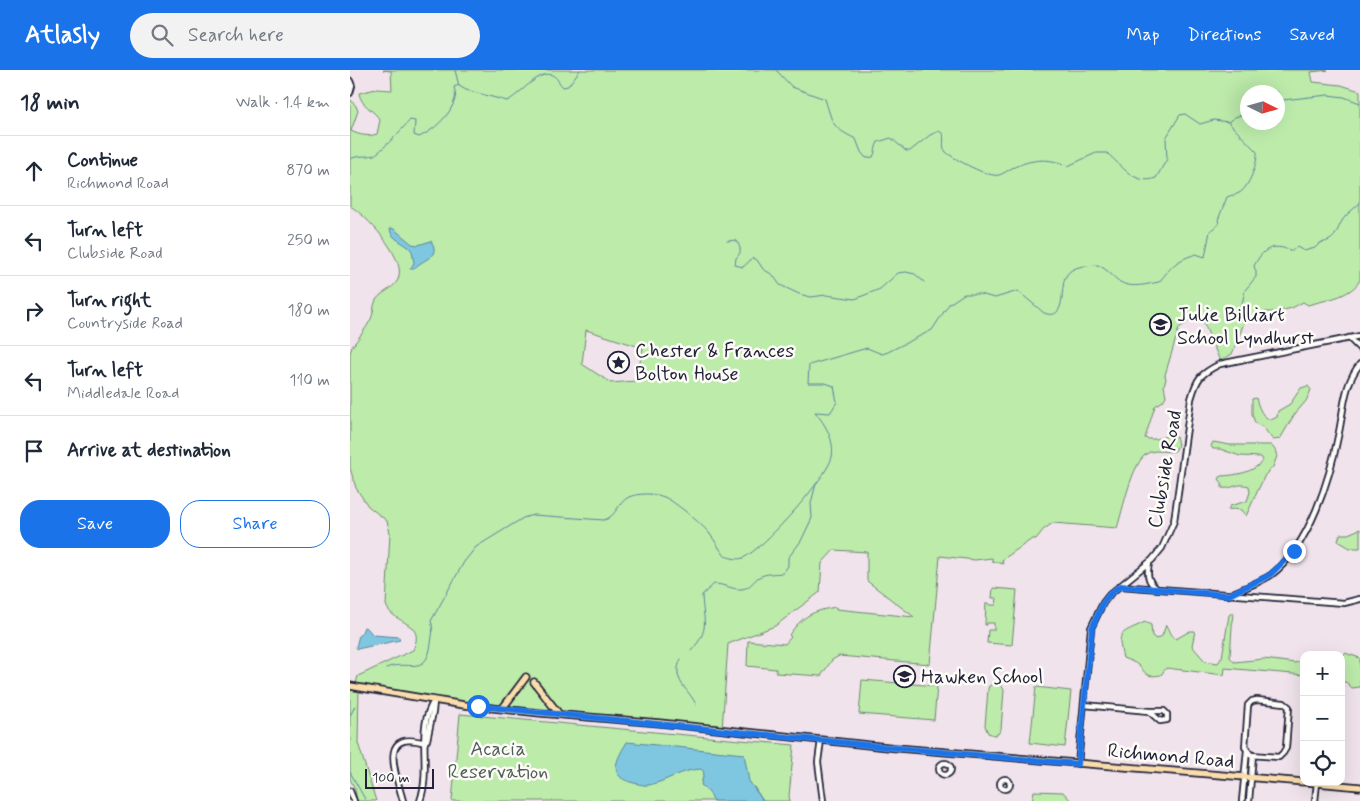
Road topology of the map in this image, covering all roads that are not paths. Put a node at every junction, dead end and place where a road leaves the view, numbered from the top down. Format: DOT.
graph roads {
  1 [pos="350,80"];
  2 [pos="350,93"];
  3 [pos="1360,336"];
  4 [pos="1349,338"];
  5 [pos="1360,349"];
  6 [pos="1360,364"];
  7 [pos="1149,562"];
  8 [pos="1120,586"];
  9 [pos="1157,589"];
  10 [pos="1229,595"];
  11 [pos="1360,599"];
  12 [pos="526,677"];
  13 [pos="534,682"];
  14 [pos="350,686"];
  15 [pos="434,700"];
  16 [pos="1084,705"];
  17 [pos="502,709"];
  18 [pos="1149,711"];
  19 [pos="558,714"];
  20 [pos="821,740"];
  21 [pos="426,743"];
  22 [pos="1246,750"];
  23 [pos="946,753"];
  24 [pos="1253,755"];
  25 [pos="945,764"];
  26 [pos="1078,764"];
  27 [pos="1248,778"];
  28 [pos="1300,782"];
  29 [pos="1317,786"];
  30 [pos="1345,786"];
  31 [pos="1360,787"];
  32 [pos="350,791"];
  33 [pos="354,801"];
  34 [pos="403,801"];
  35 [pos="420,801"];
  36 [pos="823,801"];
  37 [pos="1242,801"];
  38 [pos="1249,801"];
  39 [pos="1315,801"];
  1 -- 2 [label="street"];
  3 -- 4 [label="street, Clubside Road"];
  4 -- 5 [label="street"];
  4 -- 7 [label="street, Clubside Road"];
  6 -- 10 [label="street"];
  7 -- 8 [label="street, Clubside Road"];
  7 -- 9 [label="street"];
  8 -- 9 [label="street"];
  8 -- 16 [label="street, Clubside Road"];
  9 -- 10 [label="street"];
  10 -- 11 [label="street"];
  12 -- 17 [label="main road"];
  13 -- 19 [label="main road"];
  14 -- 15 [label="main road, Richmond Road"];
  15 -- 17 [label="main road, Richmond Road"];
  15 -- 21 [label="street"];
  16 -- 18 [label="street"];
  16 -- 26 [label="street, Clubside Road"];
  17 -- 19 [label="main road, Richmond Road"];
  19 -- 20 [label="main road, Richmond Road"];
  20 -- 23 [label="main road, Richmond Road"];
  20 -- 36 [label="street"];
  21 -- 34 [label="street"];
  21 -- 35 [label="street"];
  22 -- 24 [label="street"];
  22 -- 24 [label="street"];
  22 -- 27 [label="street"];
  23 -- 25 [label="street"];
  23 -- 26 [label="main road, Richmond Road"];
  24 -- 27 [label="street"];
  26 -- 27 [label="main road, Richmond Road"];
  27 -- 28 [label="main road, Richmond Road"];
  27 -- 37 [label="street"];
  27 -- 38 [label="street"];
  29 -- 39 [label="street"];
  30 -- 31 [label="main road, Richmond Road"];
  32 -- 33 [label="street"];
}
